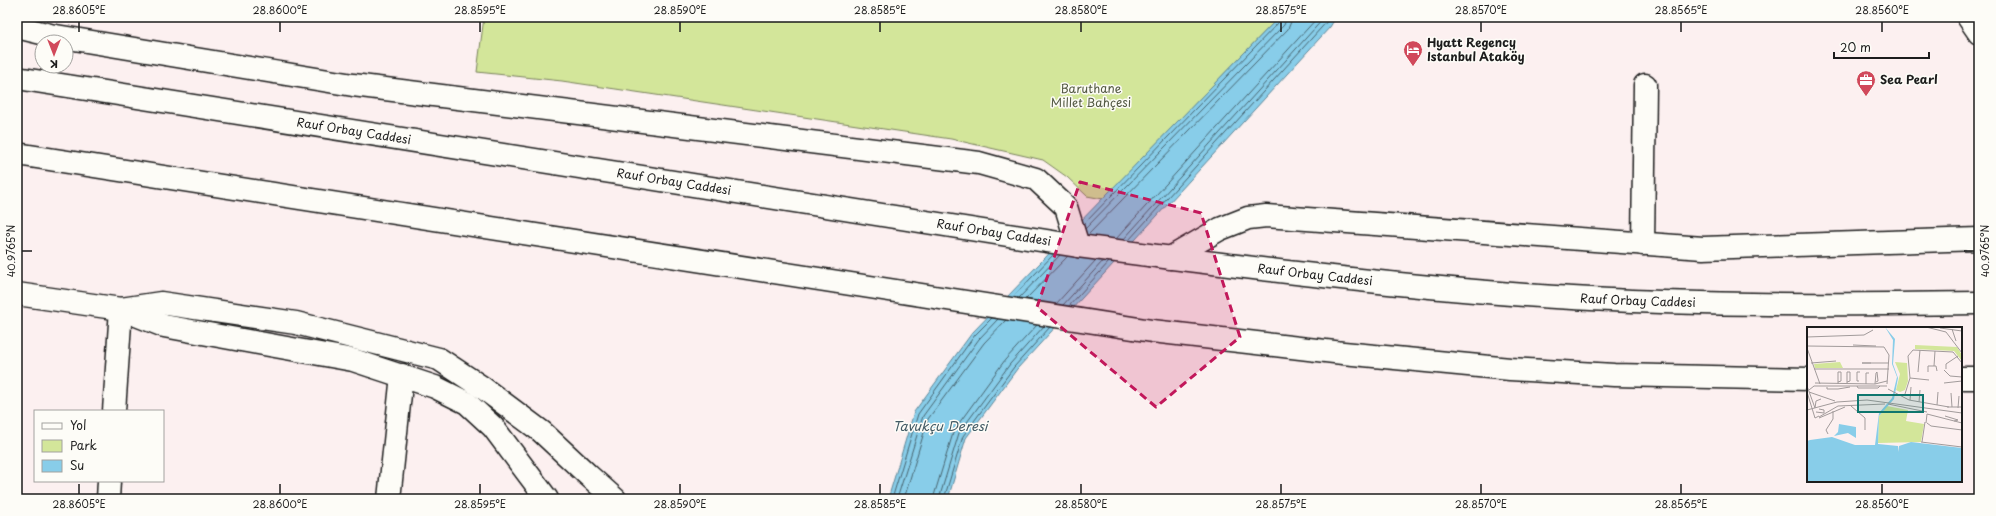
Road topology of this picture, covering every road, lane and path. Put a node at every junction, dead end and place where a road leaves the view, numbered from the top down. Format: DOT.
graph roads {
  1 [pos="1968,17"];
  2 [pos="17,27"];
  3 [pos="1979,33"];
  4 [pos="17,78"];
  5 [pos="1645,85"];
  6 [pos="17,154"];
  7 [pos="1979,239"];
  8 [pos="1643,244"];
  9 [pos="1078,246"];
  10 [pos="1170,258"];
  11 [pos="17,294"];
  12 [pos="1979,303"];
  13 [pos="121,309"];
  14 [pos="402,375"];
  15 [pos="1962,378"];
  16 [pos="1979,378"];
  17 [pos="1807,379"];
  18 [pos="114,410"];
  19 [pos="109,482"];
  20 [pos="108,499"];
  21 [pos="389,499"];
  22 [pos="547,499"];
  23 [pos="615,499"];
  1 -- 3 [label="main road"];
  2 -- 9 [label="main road"];
  4 -- 9 [label="main road, Rauf Orbay Caddesi"];
  5 -- 8 [label="main road"];
  6 -- 17 [label="main road"];
  7 -- 8 [label="main road"];
  8 -- 10 [label="main road"];
  9 -- 10 [label="main road, Rauf Orbay Caddesi"];
  10 -- 12 [label="main road, Rauf Orbay Caddesi"];
  11 -- 13 [label="main road"];
  13 -- 14 [label="main road"];
  13 -- 18 [label="main road"];
  13 -- 23 [label="main road"];
  14 -- 21 [label="main road"];
  14 -- 22 [label="main road"];
  15 -- 16 [label="main road"];
  19 -- 20 [label="main road"];
}
